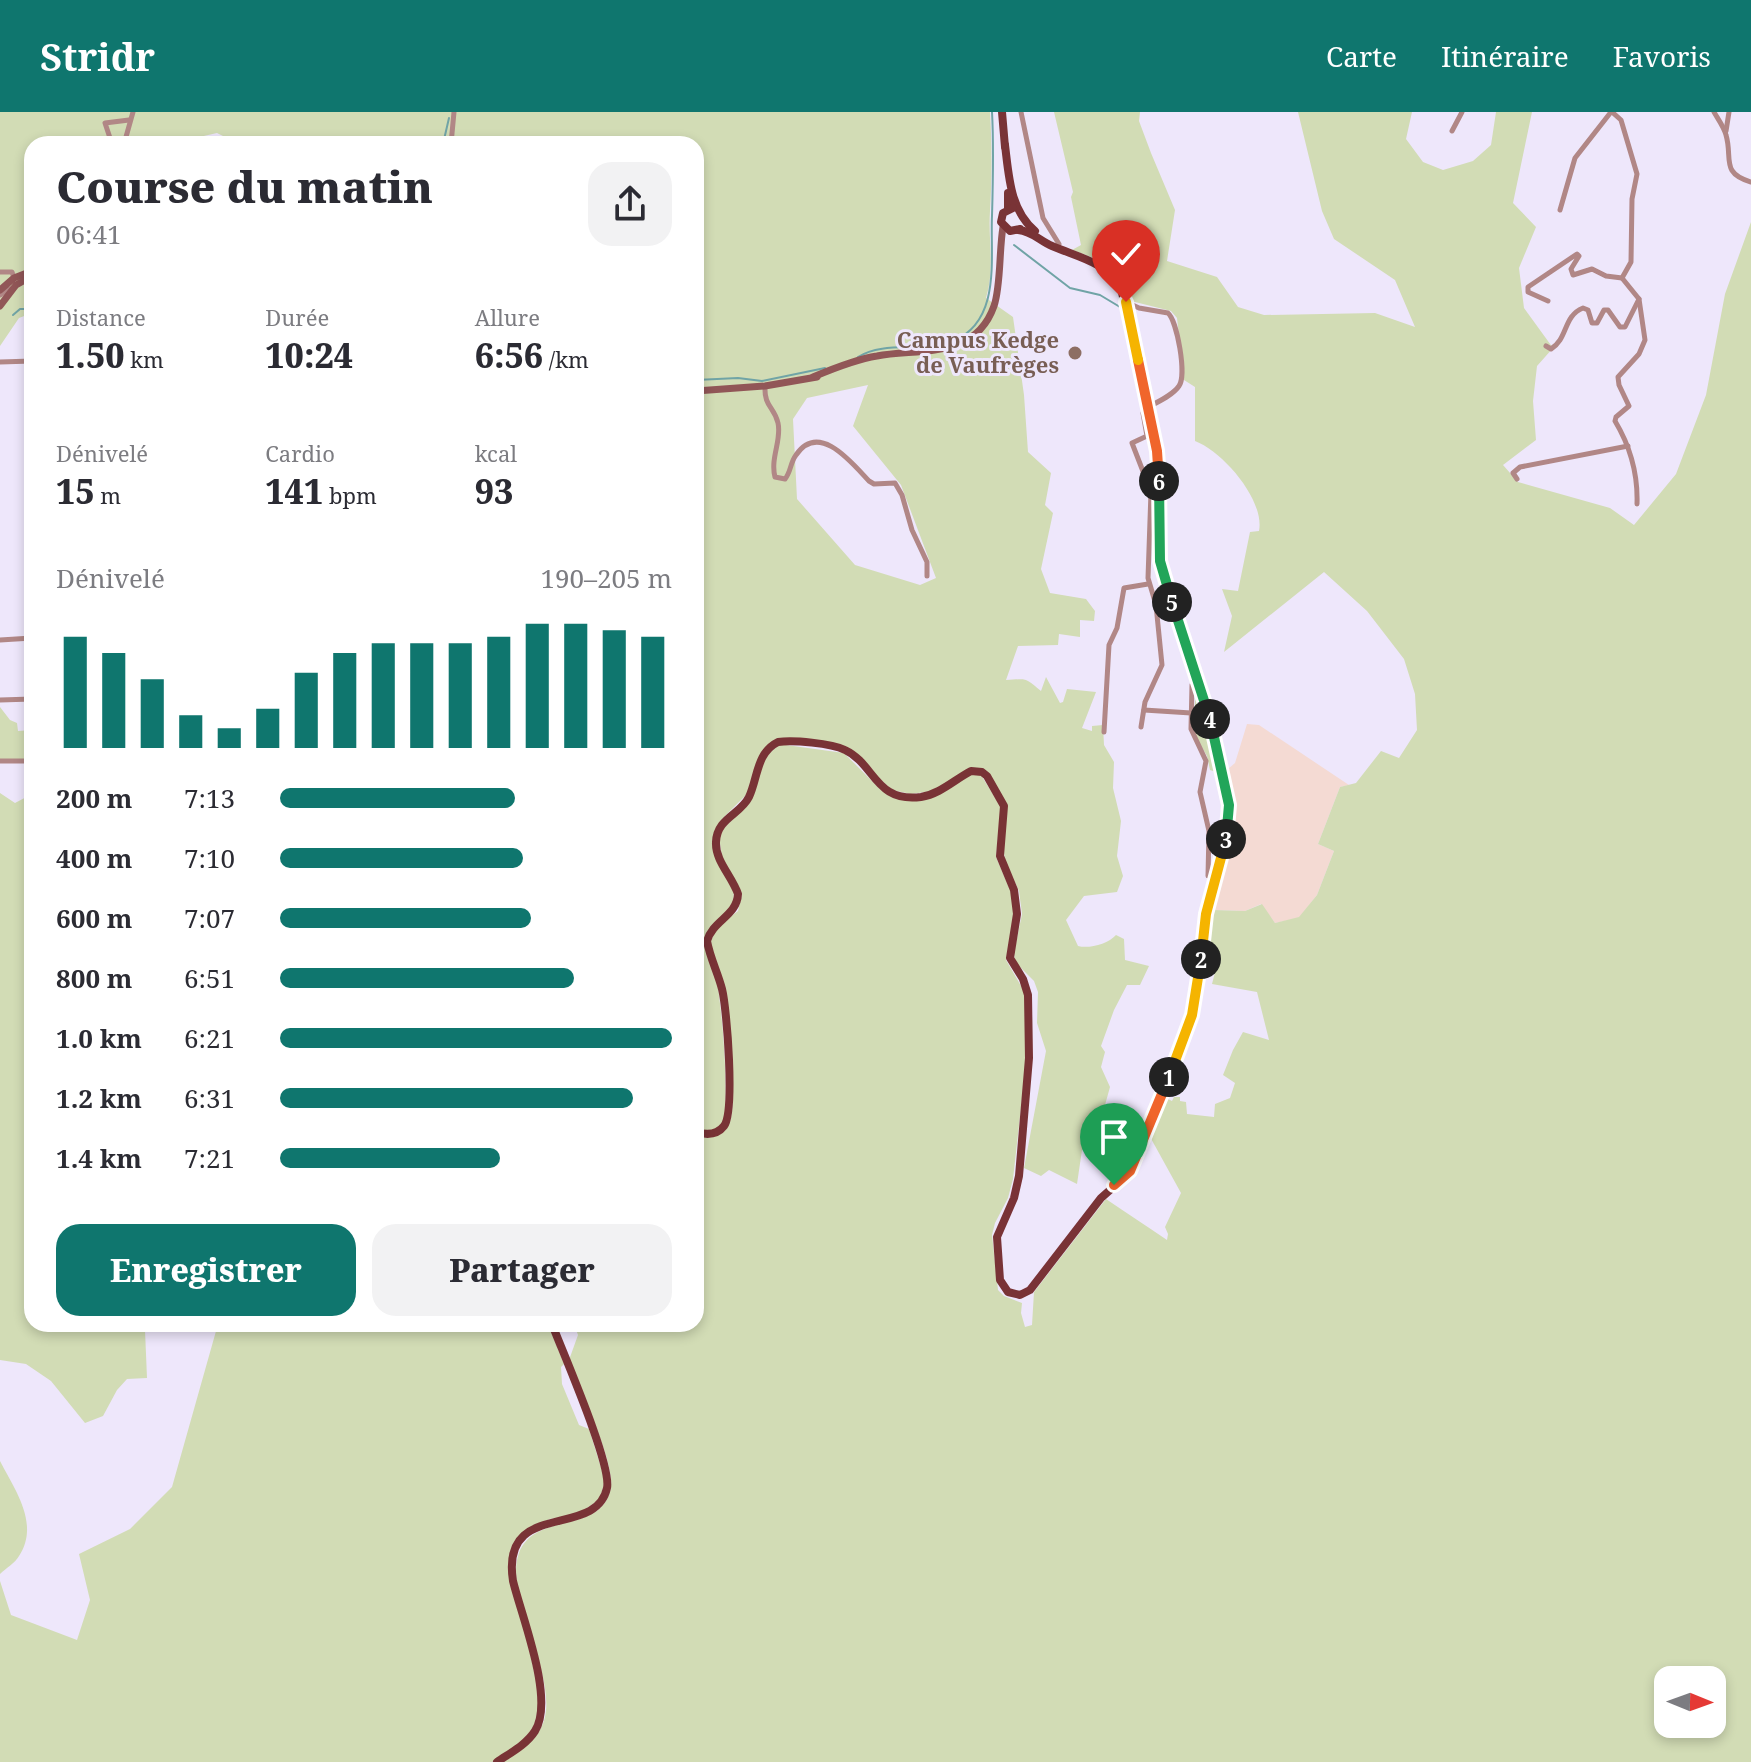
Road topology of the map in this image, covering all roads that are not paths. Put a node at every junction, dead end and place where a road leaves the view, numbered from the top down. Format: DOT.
graph roads {
  1 [pos="133,112"];
  2 [pos="454,112"];
  3 [pos="1002,112"];
  4 [pos="1021,112"];
  5 [pos="1462,112"];
  6 [pos="1611,112"];
  7 [pos="1714,112"];
  8 [pos="1729,112"];
  9 [pos="129,120"];
  10 [pos="1452,131"];
  11 [pos="1726,133"];
  12 [pos="109,136"];
  13 [pos="126,136"];
  14 [pos="452,136"];
  15 [pos="1751,182"];
  16 [pos="1013,209"];
  17 [pos="1560,210"];
  18 [pos="1024,221"];
  19 [pos="1011,229"];
  20 [pos="1058,246"];
  21 [pos="0,272"];
  22 [pos="24,278"];
  23 [pos="1622,278"];
  24 [pos="15,282"];
  25 [pos="1,290"];
  26 [pos="1639,299"];
  27 [pos="1548,301"];
  28 [pos="1126,302"];
  29 [pos="0,306"];
  30 [pos="1546,346"];
  31 [pos="24,361"];
  32 [pos="0,362"];
  33 [pos="765,386"];
  34 [pos="704,390"];
  35 [pos="1148,405"];
  36 [pos="1628,446"];
  37 [pos="1517,479"];
  38 [pos="1637,504"];
  39 [pos="927,576"];
  40 [pos="1148,584"];
  41 [pos="1156,605"];
  42 [pos="1173,606"];
  43 [pos="24,638"];
  44 [pos="0,640"];
  45 [pos="1197,674"];
  46 [pos="24,699"];
  47 [pos="0,700"];
  48 [pos="1143,710"];
  49 [pos="1191,713"];
  50 [pos="1141,727"];
  51 [pos="1104,732"];
  52 [pos="0,761"];
  53 [pos="24,761"];
  54 [pos="1206,770"];
  55 [pos="1217,774"];
  56 [pos="1208,876"];
  57 [pos="704,1132"];
  58 [pos="555,1332"];
  59 [pos="497,1762"];
  1 -- 9 [label="street"];
  2 -- 14 [label="street"];
  3 -- 16 [label="main road"];
  4 -- 20 [label="street"];
  5 -- 10 [label="street"];
  6 -- 17 [label="street"];
  6 -- 23 [label="street"];
  7 -- 11 [label="street"];
  8 -- 11 [label="street"];
  9 -- 12 [label="street"];
  9 -- 13 [label="street"];
  11 -- 15 [label="street"];
  16 -- 18 [label="main road"];
  16 -- 19 [label="main road"];
  18 -- 19 [label="main road"];
  18 -- 20 [label="main road"];
  19 -- 20 [label="main road"];
  19 -- 33 [label="street"];
  20 -- 28 [label="main road"];
  21 -- 24 [label="street"];
  22 -- 24 [label="street"];
  23 -- 26 [label="street"];
  23 -- 27 [label="street"];
  24 -- 25 [label="street"];
  24 -- 29 [label="street"];
  26 -- 30 [label="street"];
  26 -- 36 [label="street"];
  28 -- 35 [label="main road"];
  28 -- 35 [label="street"];
  31 -- 32 [label="street"];
  33 -- 34 [label="street"];
  33 -- 39 [label="street"];
  35 -- 40 [label="street"];
  35 -- 42 [label="main road"];
  36 -- 37 [label="street"];
  36 -- 38 [label="street"];
  40 -- 41 [label="street"];
  40 -- 51 [label="street"];
  41 -- 42 [label="street"];
  41 -- 48 [label="street"];
  42 -- 45 [label="main road"];
  43 -- 44 [label="street"];
  45 -- 49 [label="street"];
  45 -- 55 [label="main road"];
  46 -- 47 [label="street"];
  48 -- 49 [label="street"];
  48 -- 50 [label="street"];
  49 -- 54 [label="street"];
  52 -- 53 [label="street"];
  54 -- 55 [label="street"];
  54 -- 56 [label="street"];
  55 -- 57 [label="main road"];
  58 -- 59 [label="main road"];
}
